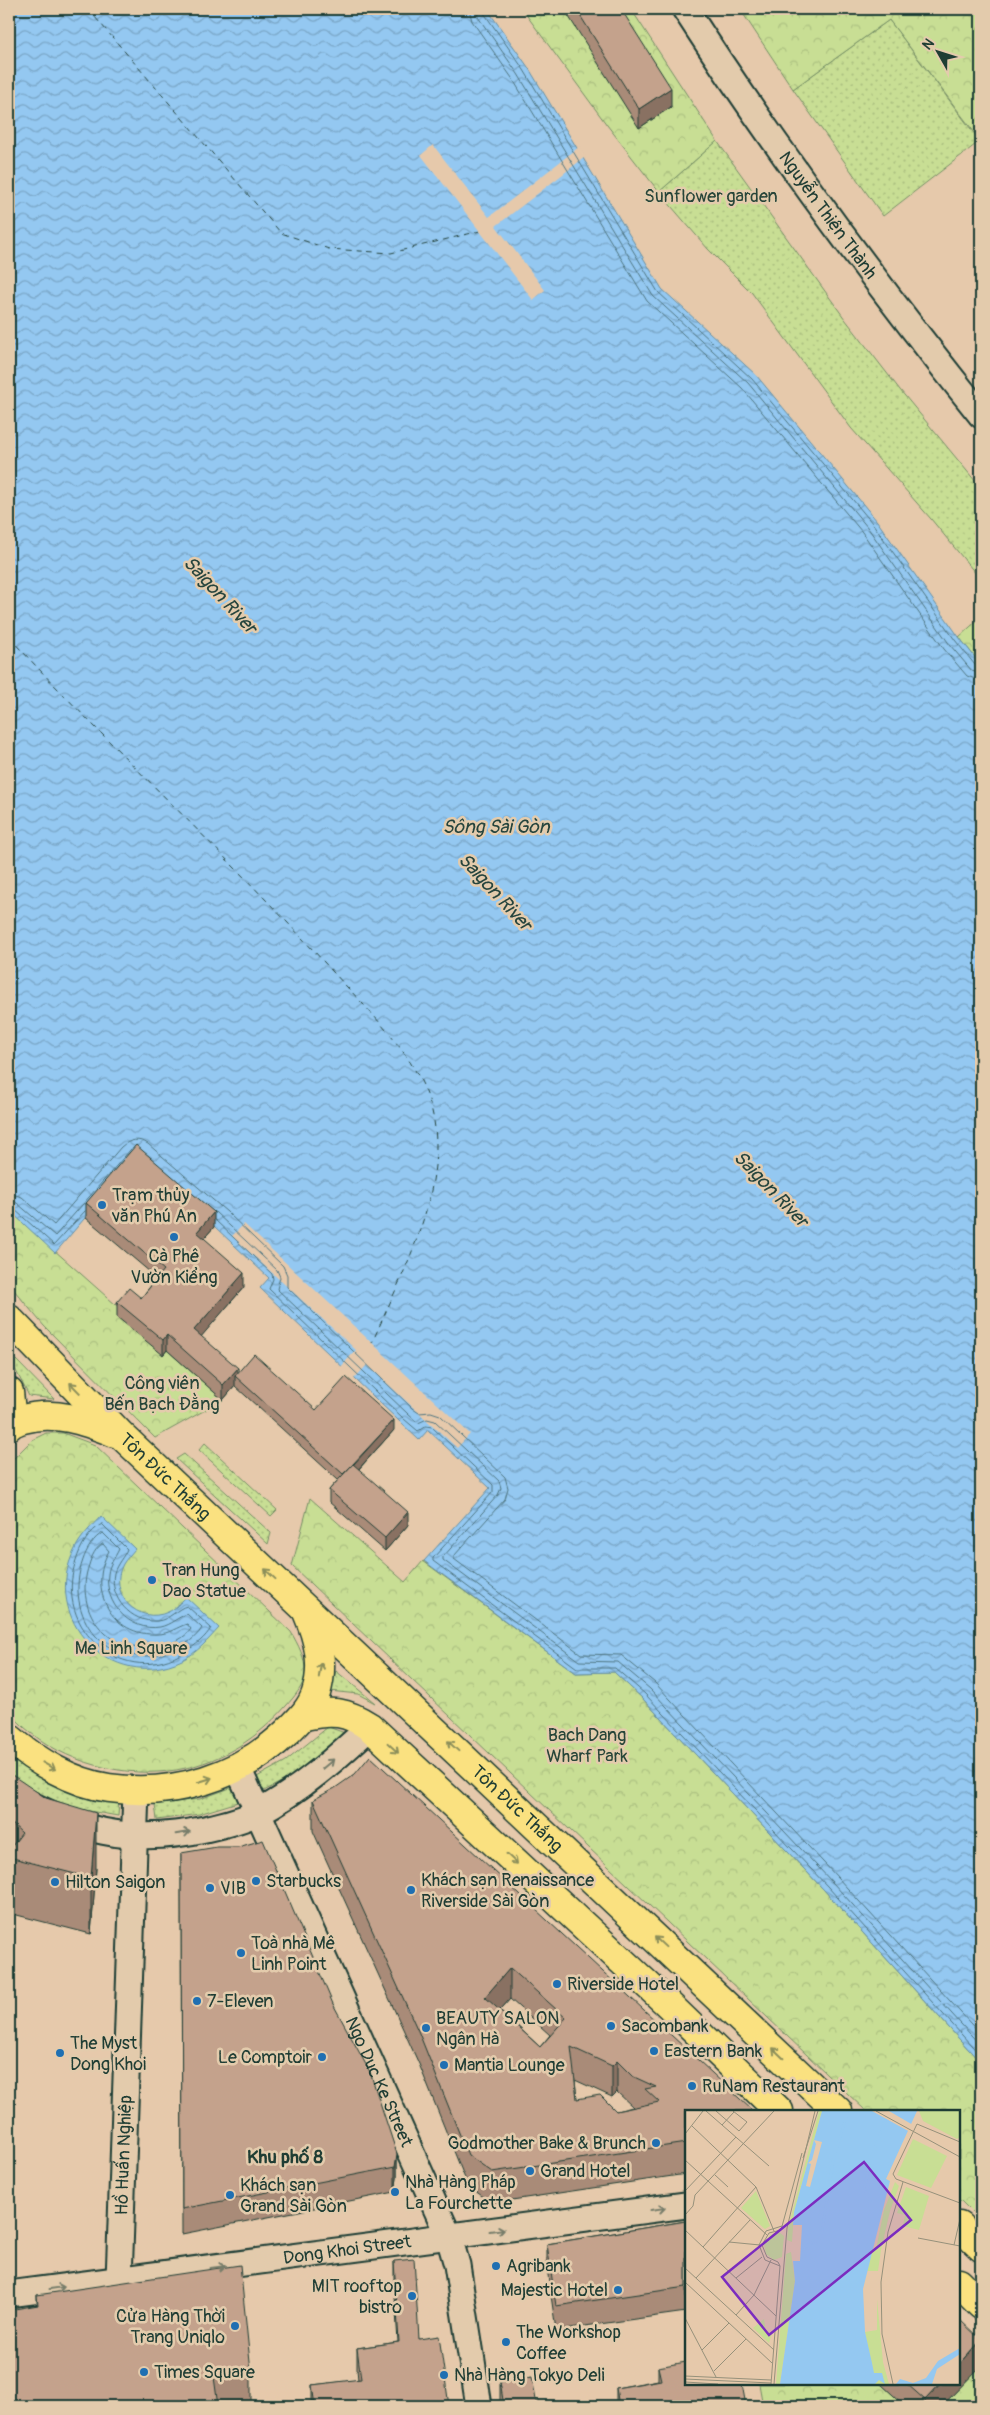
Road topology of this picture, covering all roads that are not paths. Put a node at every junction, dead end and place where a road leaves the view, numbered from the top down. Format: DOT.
graph roads {
  1 [pos="685,9"];
  2 [pos="981,415"];
  3 [pos="9,1319"];
  4 [pos="9,1392"];
  5 [pos="10,1424"];
  6 [pos="121,1435"];
  7 [pos="306,1608"];
  8 [pos="304,1716"];
  9 [pos="370,1727"];
  10 [pos="9,1738"];
  11 [pos="238,1768"];
  12 [pos="136,1791"];
  13 [pos="9,1793"];
  14 [pos="258,1812"];
  15 [pos="135,1837"];
  16 [pos="778,2110"];
  17 [pos="837,2110"];
  18 [pos="685,2205"];
  19 [pos="960,2227"];
  20 [pos="449,2238"];
  21 [pos="981,2247"];
  22 [pos="119,2280"];
  23 [pos="960,2284"];
  24 [pos="9,2294"];
  25 [pos="981,2305"];
  26 [pos="479,2406"];
  1 -- 2 [label="street, Nguyễn Thiện Thành"];
  6 -- 3 [label="main road, Tôn Đức Thắng, one-way"];
  4 -- 5 [label="main road"];
  5 -- 6 [label="main road"];
  7 -- 6 [label="main road, Tôn Đức Thắng, one-way"];
  8 -- 7 [label="main road, one-way"];
  17 -- 7 [label="main road, Tôn Ðức Thắng, one-way"];
  8 -- 9 [label="main road"];
  8 -- 11 [label="main road"];
  14 -- 9 [label="street, one-way"];
  9 -- 16 [label="main road, one-way"];
  10 -- 12 [label="main road, one-way"];
  12 -- 11 [label="main road, one-way"];
  11 -- 14 [label="street, Ngo Duc Ke Street"];
  12 -- 15 [label="street, Hồ Huấn Nghiệp"];
  13 -- 15 [label="street"];
  15 -- 14 [label="street, one-way"];
  14 -- 20 [label="street, Ngo Duc Ke Street"];
  15 -- 22 [label="street, Hồ Huấn Nghiệp"];
  20 -- 18 [label="street, Dong Khoi Street, one-way"];
  19 -- 21 [label="main road"];
  22 -- 20 [label="street, Dong Khoi Street, one-way"];
  20 -- 26 [label="street, Ngo Duc Ke Street"];
  24 -- 22 [label="street, Dong Khoi Street, one-way"];
  23 -- 25 [label="main road"];
}
